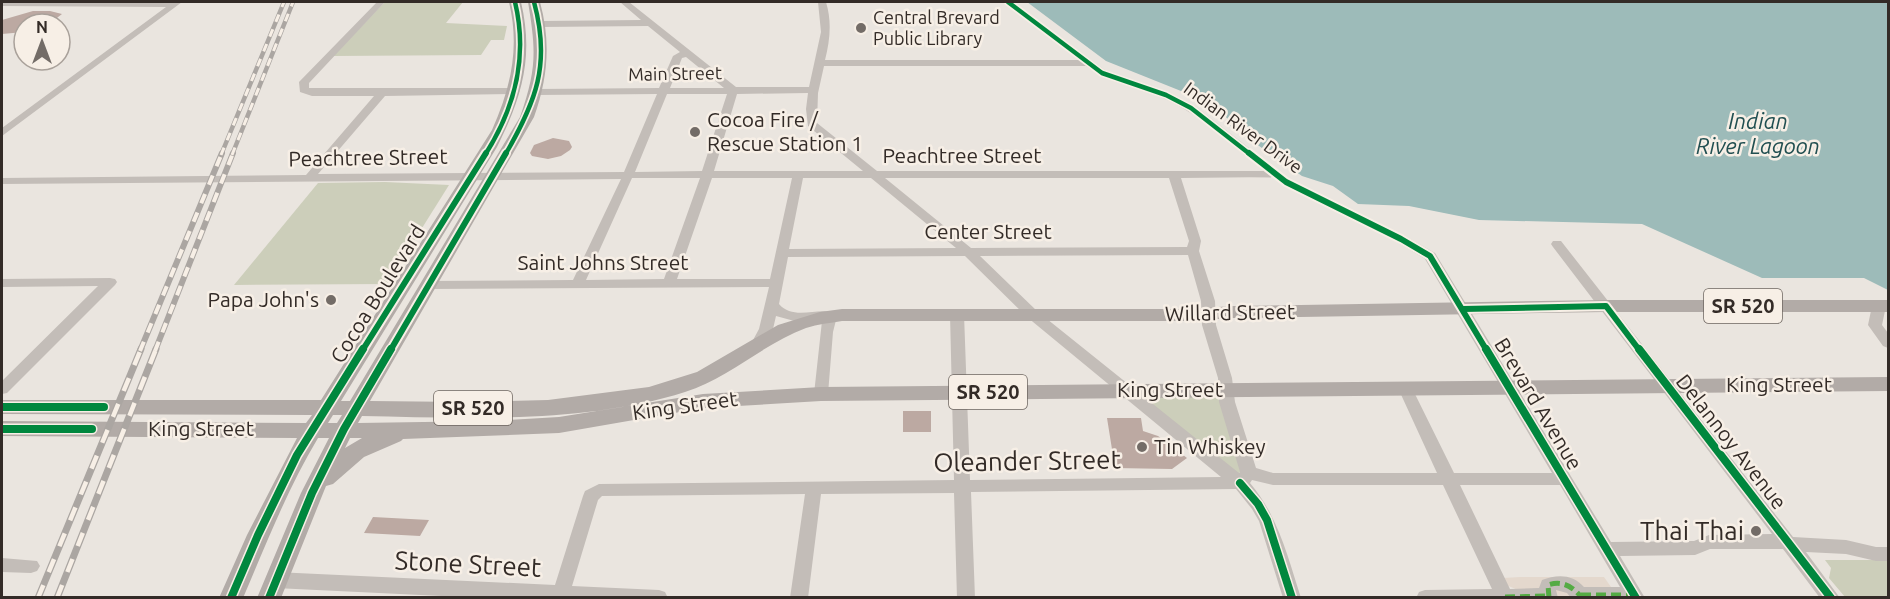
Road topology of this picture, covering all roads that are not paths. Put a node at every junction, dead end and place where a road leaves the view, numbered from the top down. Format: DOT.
graph roads {
  1 [pos="381,2"];
  2 [pos="534,2"];
  3 [pos="624,2"];
  4 [pos="822,2"];
  5 [pos="1008,2"];
  6 [pos="2,3"];
  7 [pos="176,3"];
  8 [pos="516,6"];
  9 [pos="650,23"];
  10 [pos="521,24"];
  11 [pos="542,30"];
  12 [pos="687,53"];
  13 [pos="820,63"];
  14 [pos="1087,63"];
  15 [pos="733,90"];
  16 [pos="815,90"];
  17 [pos="515,91"];
  18 [pos="663,91"];
  19 [pos="536,92"];
  20 [pos="382,93"];
  21 [pos="2,134"];
  22 [pos="846,153"];
  23 [pos="1174,174"];
  24 [pos="1275,174"];
  25 [pos="628,175"];
  26 [pos="707,175"];
  27 [pos="798,175"];
  28 [pos="819,175"];
  29 [pos="873,176"];
  30 [pos="471,177"];
  31 [pos="494,177"];
  32 [pos="309,178"];
  33 [pos="2,181"];
  34 [pos="1401,239"];
  35 [pos="1557,244"];
  36 [pos="967,251"];
  37 [pos="1193,251"];
  38 [pos="784,253"];
  39 [pos="2,283"];
  40 [pos="669,283"];
  41 [pos="777,283"];
  42 [pos="578,284"];
  43 [pos="429,285"];
  44 [pos="772,304"];
  45 [pos="1606,306"];
  46 [pos="1884,306"];
  47 [pos="1463,309"];
  48 [pos="1208,313"];
  49 [pos="957,314"];
  50 [pos="1032,314"];
  51 [pos="828,324"];
  52 [pos="759,342"];
  53 [pos="1888,343"];
  54 [pos="1888,384"];
  55 [pos="822,385"];
  56 [pos="1667,386"];
  57 [pos="1405,388"];
  58 [pos="1510,388"];
  59 [pos="2,389"];
  60 [pos="1227,390"];
  61 [pos="1126,391"];
  62 [pos="960,392"];
  63 [pos="591,403"];
  64 [pos="2,407"];
  65 [pos="326,407"];
  66 [pos="356,408"];
  67 [pos="2,429"];
  68 [pos="313,429"];
  69 [pos="344,429"];
  70 [pos="412,431"];
  71 [pos="1244,478"];
  72 [pos="1450,479"];
  73 [pos="1563,479"];
  74 [pos="963,487"];
  75 [pos="814,488"];
  76 [pos="312,493"];
  77 [pos="1789,543"];
  78 [pos="1606,549"];
  79 [pos="1888,554"];
  80 [pos="2,565"];
  81 [pos="31,567"];
  82 [pos="272,589"];
  83 [pos="561,594"];
  84 [pos="1581,596"];
  85 [pos="1635,596"];
  86 [pos="231,597"];
  87 [pos="659,597"];
  88 [pos="800,597"];
  89 [pos="966,597"];
  90 [pos="1292,597"];
  91 [pos="1425,597"];
  92 [pos="1508,597"];
  93 [pos="1549,597"];
  94 [pos="1831,597"];
  1 -- 20 [label="street"];
  2 -- 11 [label="main road, Cocoa Boulevard"];
  3 -- 9 [label="street"];
  4 -- 13 [label="street"];
  5 -- 14 [label="street, Indian River Drive"];
  6 -- 7 [label="street"];
  7 -- 21 [label="street"];
  8 -- 10 [label="main road, Cocoa Boulevard"];
  8 -- 11 [label="main road"];
  9 -- 11 [label="street"];
  9 -- 12 [label="street"];
  10 -- 11 [label="main road"];
  10 -- 17 [label="main road, Cocoa Boulevard"];
  11 -- 19 [label="main road, Cocoa Boulevard"];
  12 -- 15 [label="street"];
  12 -- 18 [label="street"];
  13 -- 14 [label="street"];
  13 -- 16 [label="street"];
  14 -- 24 [label="street, Indian River Drive"];
  15 -- 16 [label="street, Main Street"];
  15 -- 18 [label="street, Main Street"];
  15 -- 26 [label="street"];
  16 -- 22 [label="street"];
  17 -- 20 [label="street"];
  17 -- 30 [label="main road, Cocoa Boulevard"];
  18 -- 19 [label="street, Main Street"];
  18 -- 25 [label="street"];
  19 -- 31 [label="main road, Cocoa Boulevard"];
  20 -- 32 [label="street"];
  22 -- 28 [label="street"];
  22 -- 29 [label="street"];
  23 -- 24 [label="street, Peachtree Street"];
  23 -- 29 [label="street, Peachtree Street"];
  23 -- 37 [label="street"];
  24 -- 34 [label="street, Indian River Drive"];
  25 -- 26 [label="street, Peachtree Street"];
  25 -- 31 [label="street, Peachtree Street"];
  25 -- 42 [label="street"];
  26 -- 27 [label="street, Peachtree Street"];
  26 -- 40 [label="street"];
  27 -- 28 [label="street, Peachtree Street"];
  27 -- 38 [label="street"];
  28 -- 29 [label="street, Peachtree Street"];
  29 -- 36 [label="street"];
  30 -- 31 [label="street, Peachtree Street"];
  30 -- 32 [label="street, Peachtree Street"];
  30 -- 65 [label="main road, Cocoa Boulevard"];
  31 -- 43 [label="main road, Cocoa Boulevard"];
  32 -- 33 [label="street, Peachtree Street"];
  34 -- 47 [label="street, Brevard Avenue"];
  35 -- 45 [label="street, Delannoy Avenue"];
  36 -- 37 [label="street, Center Street"];
  36 -- 38 [label="street, Center Street"];
  36 -- 50 [label="street"];
  37 -- 48 [label="street"];
  38 -- 41 [label="street"];
  39 -- 59 [label="street"];
  40 -- 41 [label="street, Saint Johns Street"];
  40 -- 42 [label="street, Saint Johns Street"];
  41 -- 44 [label="street"];
  42 -- 43 [label="street, Saint Johns Street"];
  43 -- 66 [label="main road, Cocoa Boulevard"];
  44 -- 51 [label="street"];
  44 -- 52 [label="street"];
  45 -- 46 [label="main road, Willard Street / SR 520"];
  45 -- 47 [label="main road, Willard Street / SR 520"];
  45 -- 56 [label="street, Delannoy Avenue"];
  46 -- 53 [label="street"];
  47 -- 48 [label="main road, Willard Street / SR 520"];
  47 -- 58 [label="street, Brevard Avenue"];
  48 -- 50 [label="main road, Willard Street / SR 520"];
  48 -- 60 [label="street"];
  49 -- 50 [label="main road, Willard Street / SR 520"];
  49 -- 51 [label="main road, Willard Street / SR 520"];
  49 -- 62 [label="street"];
  50 -- 61 [label="street"];
  51 -- 52 [label="main road, Willard Street / SR 520"];
  51 -- 55 [label="street"];
  52 -- 63 [label="main road, Willard Street / SR 520"];
  54 -- 56 [label="main road, King Street / SR 520"];
  55 -- 62 [label="main road, King Street / SR 520"];
  55 -- 70 [label="main road, King Street / SR 520"];
  56 -- 58 [label="main road, King Street / SR 520"];
  56 -- 77 [label="street, Delannoy Avenue"];
  57 -- 58 [label="main road, SR 520"];
  57 -- 60 [label="main road, King Street / SR 520"];
  57 -- 72 [label="street"];
  58 -- 73 [label="street, Brevard Avenue"];
  60 -- 61 [label="main road, King Street / SR 520"];
  60 -- 71 [label="street"];
  61 -- 62 [label="main road, King Street / SR 520"];
  61 -- 71 [label="street"];
  62 -- 74 [label="street"];
  63 -- 66 [label="main road, King Street / SR 520"];
  64 -- 65 [label="main road, King Street / SR 520"];
  65 -- 66 [label="main road, King Street / SR 520"];
  65 -- 68 [label="main road, Cocoa Boulevard"];
  66 -- 69 [label="main road, Cocoa Boulevard"];
  67 -- 68 [label="main road, King Street / SR 520"];
  68 -- 69 [label="main road, King Street / SR 520"];
  68 -- 86 [label="main road, Cocoa Boulevard"];
  69 -- 70 [label="main road, King Street / SR 520"];
  69 -- 76 [label="main road, Cocoa Boulevard"];
  70 -- 76 [label="main road"];
  71 -- 72 [label="street, Oleander Street"];
  71 -- 74 [label="street, Oleander Street"];
  71 -- 90 [label="street"];
  72 -- 73 [label="street, Oleander Street"];
  72 -- 92 [label="street"];
  73 -- 78 [label="street, Brevard Avenue"];
  74 -- 75 [label="street, Oleander Street"];
  74 -- 89 [label="street"];
  75 -- 83 [label="street, Oleander Street"];
  75 -- 88 [label="street"];
  76 -- 82 [label="main road, Cocoa Boulevard"];
  77 -- 78 [label="street"];
  77 -- 79 [label="street"];
  77 -- 94 [label="street, Delannoy Avenue"];
  78 -- 85 [label="street, Brevard Avenue"];
  80 -- 81 [label="street"];
  82 -- 83 [label="street, Stone Street"];
  83 -- 87 [label="street, Stone Street"];
  84 -- 85 [label="street"];
  84 -- 93 [label="street"];
  91 -- 92 [label="street"];
  92 -- 93 [label="street"];
}
